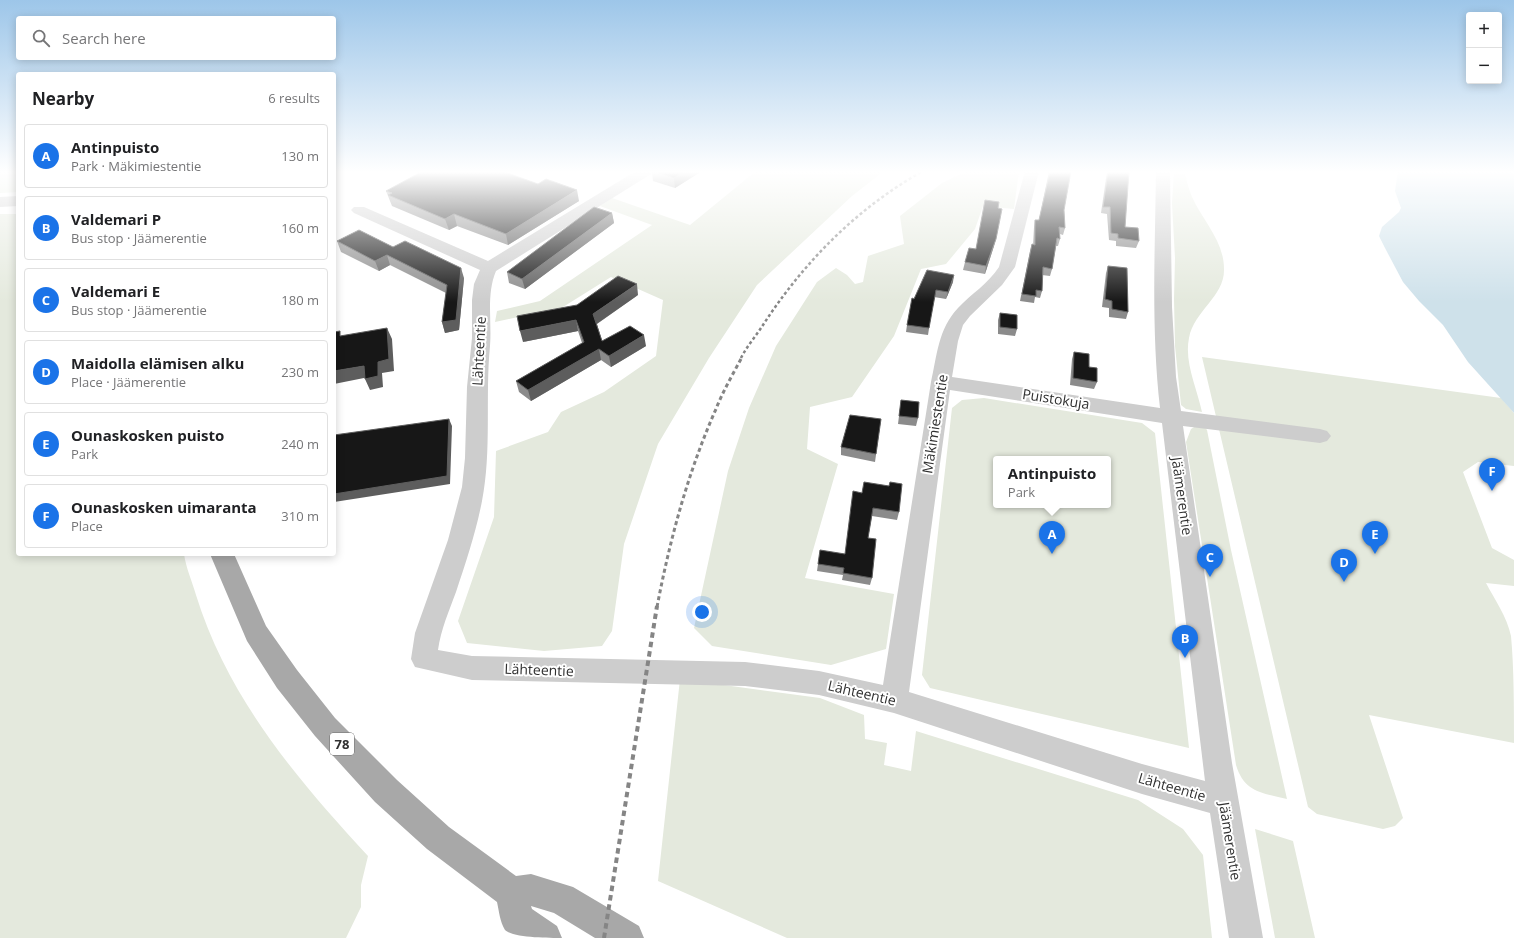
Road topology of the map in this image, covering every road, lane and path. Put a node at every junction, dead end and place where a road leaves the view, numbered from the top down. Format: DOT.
graph roads {
  1 [pos="370,215"];
  2 [pos="575,215"];
  3 [pos="1020,215"];
  4 [pos="1163,215"];
  5 [pos="489,268"];
  6 [pos="941,382"];
  7 [pos="1171,417"];
  8 [pos="1320,436"];
  9 [pos="223,556"];
  10 [pos="894,700"];
  11 [pos="1223,801"];
  12 [pos="512,893"];
  13 [pos="546,938"];
  14 [pos="626,938"];
  15 [pos="1246,938"];
  1 -- 5 [label="street"];
  2 -- 5 [label="street"];
  3 -- 6 [label="street, Mäkimiestentie"];
  4 -- 7 [label="street, Jäämerentie"];
  5 -- 10 [label="street, Lähteentie"];
  6 -- 7 [label="street, Puistokuja"];
  6 -- 10 [label="street, Mäkimiestentie"];
  7 -- 8 [label="street, Puistokuja"];
  7 -- 11 [label="street, Jäämerentie"];
  9 -- 12 [label="main road, 78"];
  10 -- 11 [label="street, Lähteentie"];
  11 -- 15 [label="street, Jäämerentie"];
  12 -- 13 [label="main road"];
  12 -- 14 [label="main road"];
}
